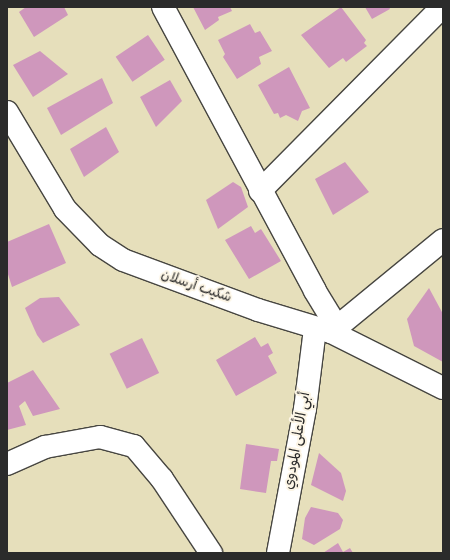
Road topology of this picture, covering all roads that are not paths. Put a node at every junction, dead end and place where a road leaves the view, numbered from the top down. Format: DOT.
graph roads {
  1 [pos="163,7"];
  2 [pos="442,7"];
  3 [pos="7,112"];
  4 [pos="260,191"];
  5 [pos="443,240"];
  6 [pos="328,329"];
  7 [pos="443,388"];
  8 [pos="7,464"];
  9 [pos="211,553"];
  10 [pos="278,553"];
  1 -- 4 [label="street"];
  2 -- 4 [label="street"];
  3 -- 6 [label="street, شكيب أرسلان"];
  4 -- 6 [label="street"];
  5 -- 6 [label="street"];
  6 -- 7 [label="street, شكيب أرسلان"];
  6 -- 10 [label="street, أبي الأعلى المودوي"];
  8 -- 9 [label="street"];
}
